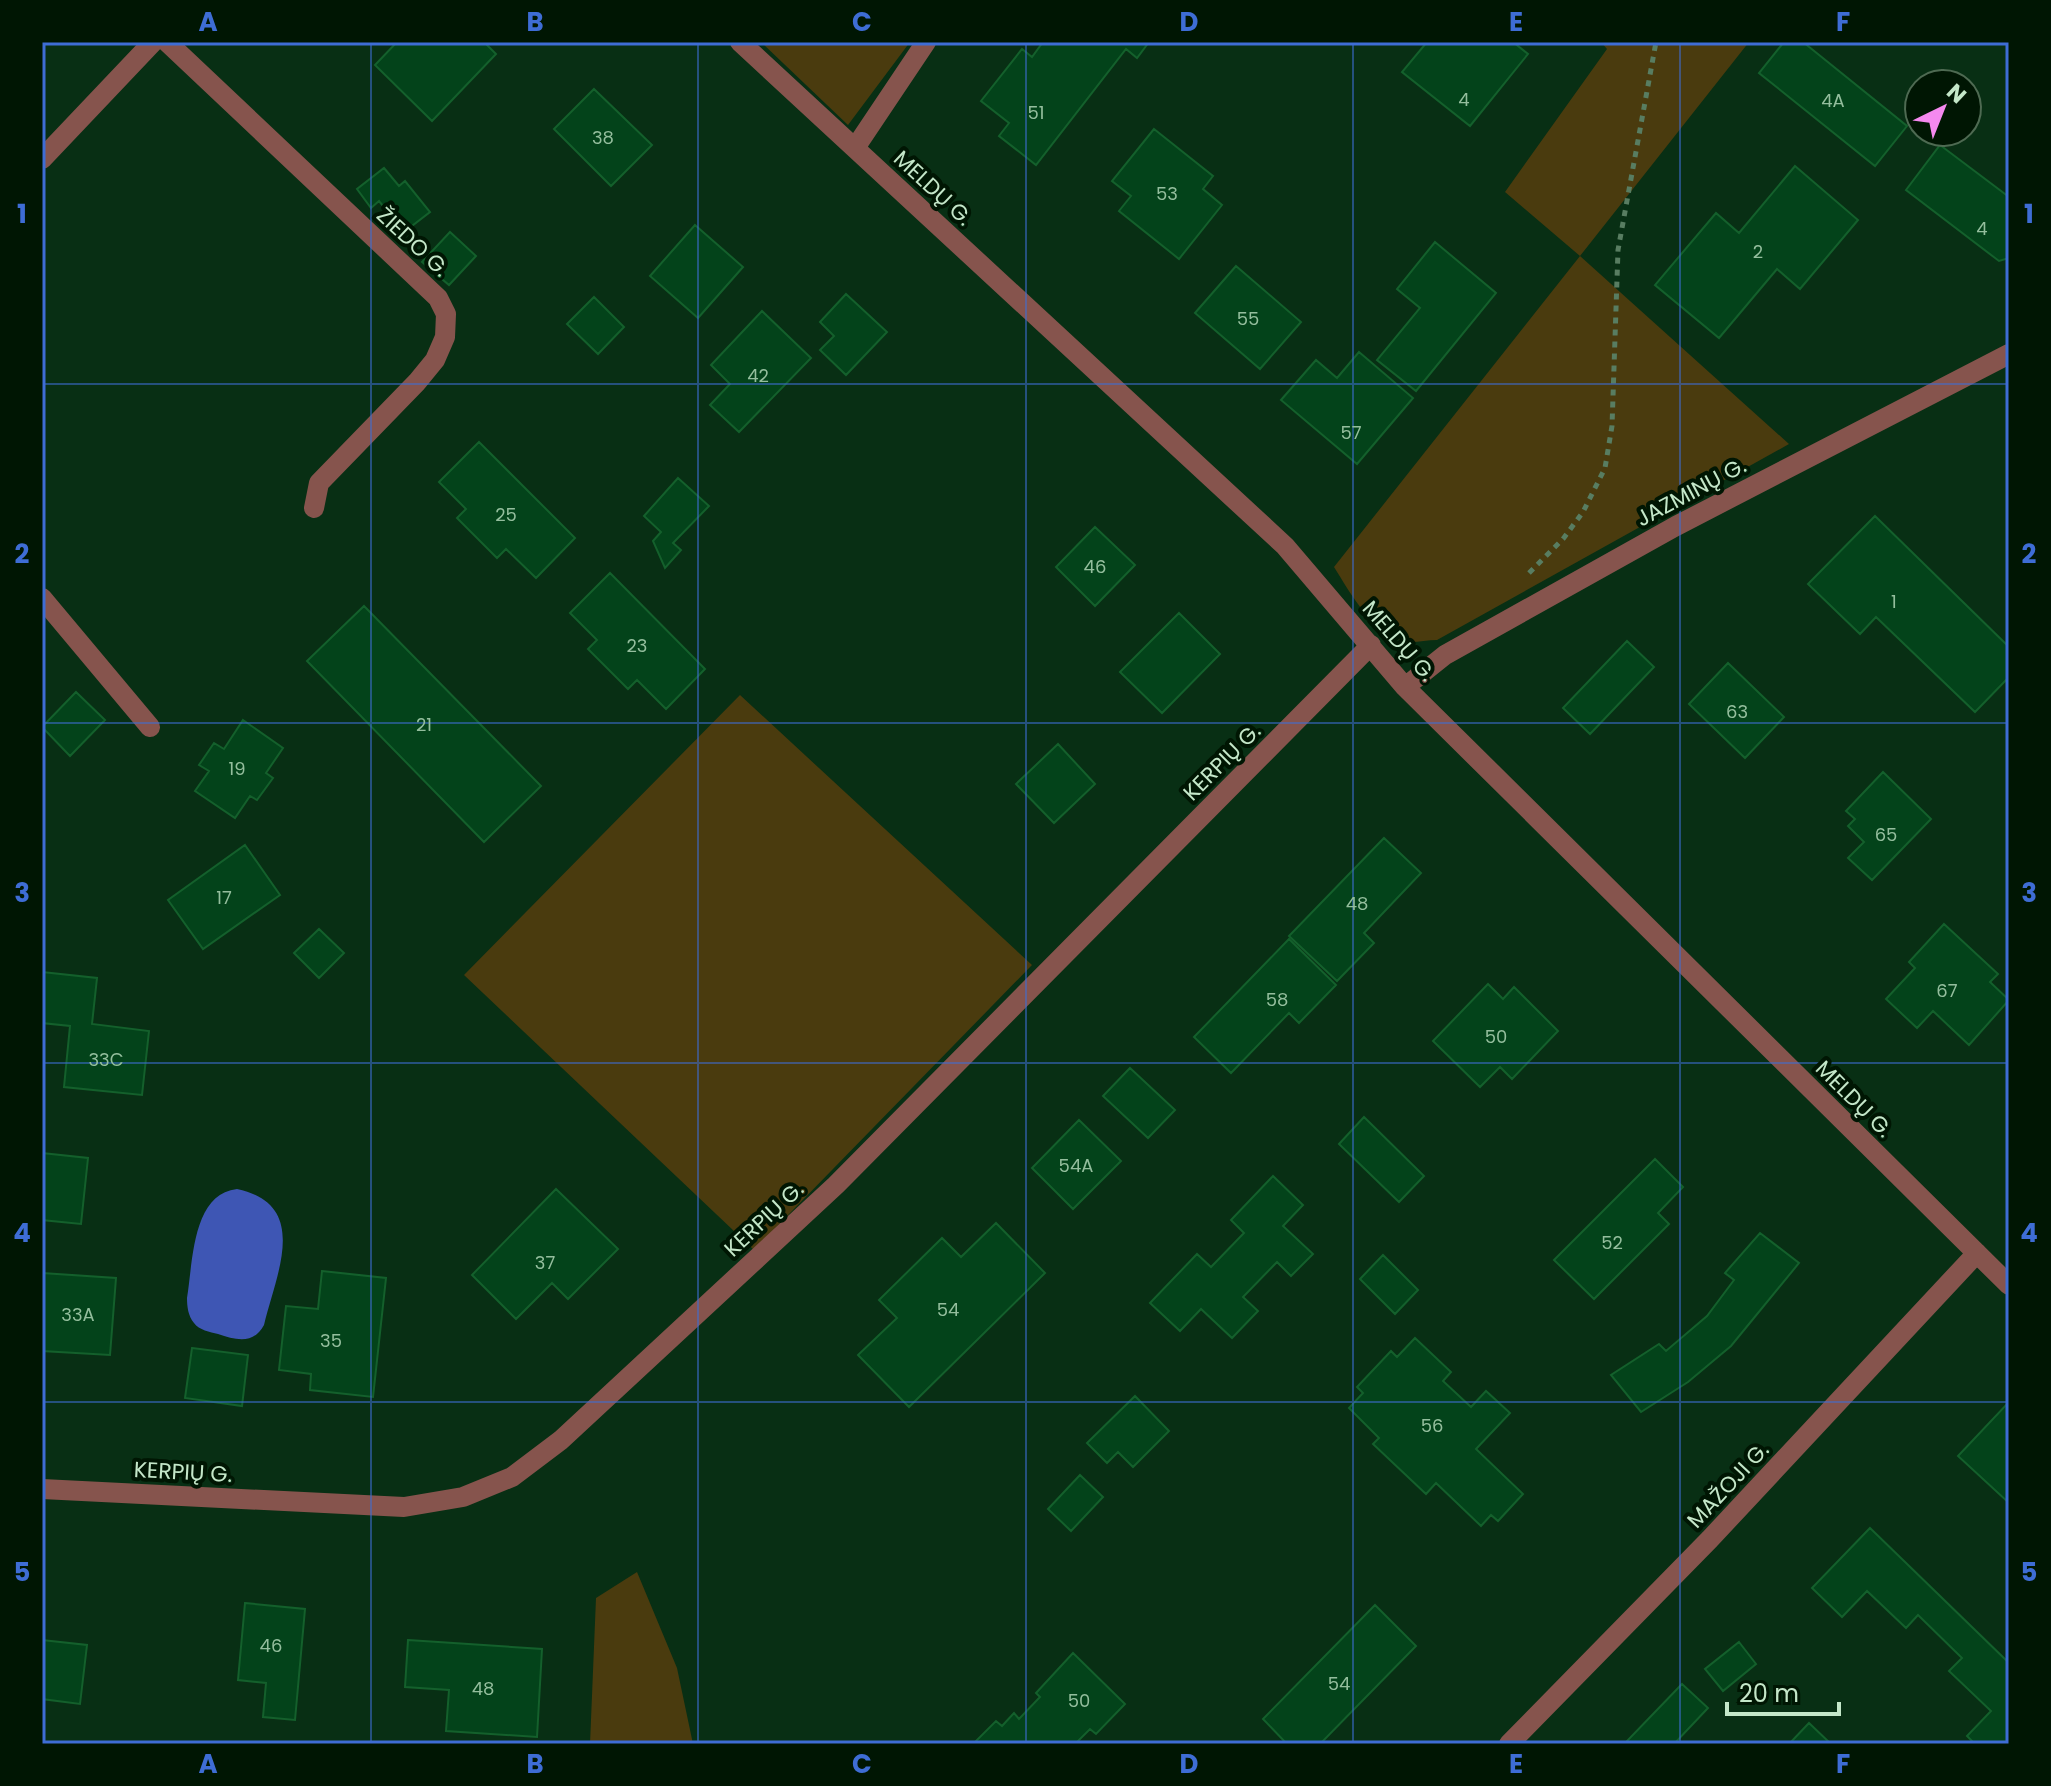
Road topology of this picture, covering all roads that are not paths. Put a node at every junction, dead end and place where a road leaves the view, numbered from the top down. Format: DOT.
graph roads {
  1 [pos="153,42"];
  2 [pos="167,42"];
  3 [pos="740,42"];
  4 [pos="926,42"];
  5 [pos="855,148"];
  6 [pos="42,159"];
  7 [pos="2009,354"];
  8 [pos="314,508"];
  9 [pos="42,598"];
  10 [pos="1371,645"];
  11 [pos="1405,687"];
  12 [pos="150,727"];
  13 [pos="1977,1253"];
  14 [pos="2009,1285"];
  15 [pos="42,1489"];
  16 [pos="1509,1744"];
  1 -- 6 [label="street"];
  2 -- 8 [label="street, ŽIEDO G."];
  3 -- 5 [label="street, MELDŲ G."];
  4 -- 5 [label="street"];
  5 -- 10 [label="street, MELDŲ G."];
  7 -- 11 [label="street, JAZMINŲ G."];
  9 -- 12 [label="street"];
  10 -- 11 [label="street, MELDŲ G."];
  10 -- 15 [label="street, KERPIŲ G."];
  11 -- 13 [label="street, MELDŲ G."];
  13 -- 14 [label="street, MELDŲ G."];
  13 -- 16 [label="street, MAŽOJI G."];
}
